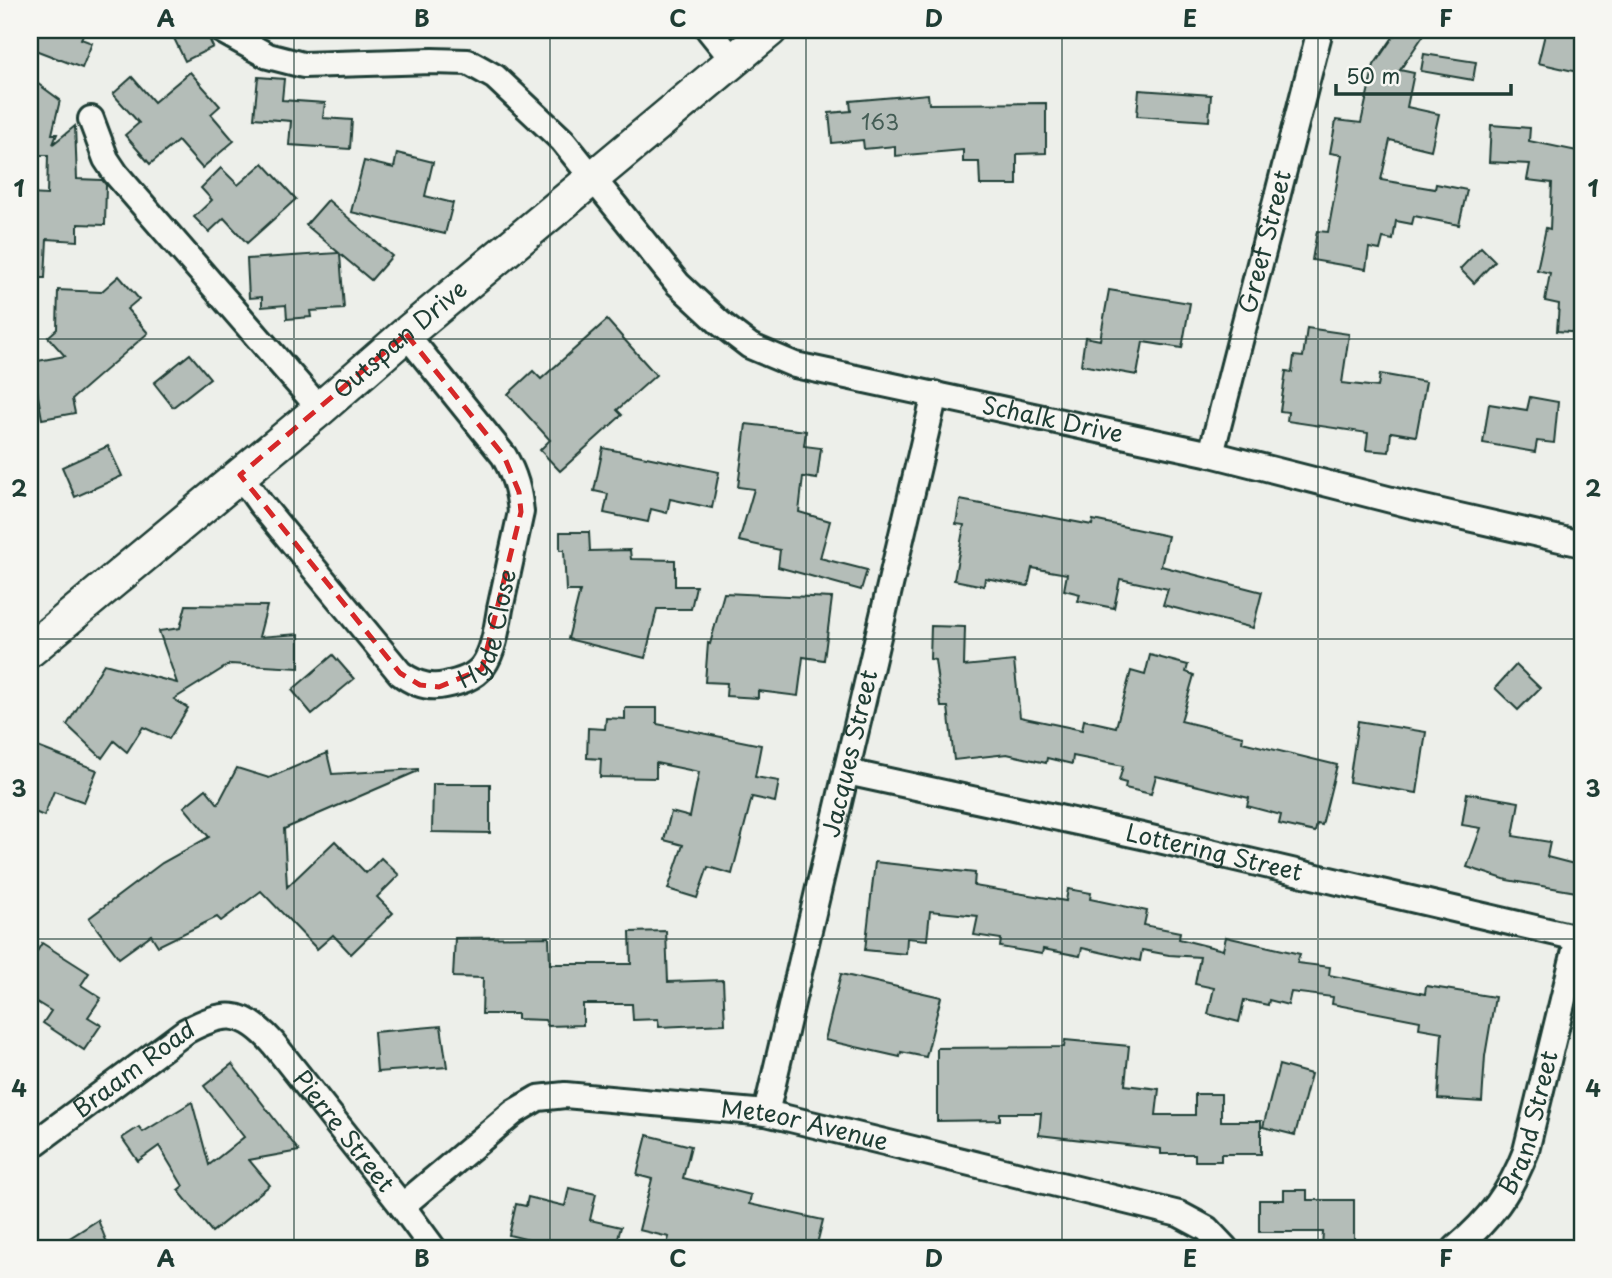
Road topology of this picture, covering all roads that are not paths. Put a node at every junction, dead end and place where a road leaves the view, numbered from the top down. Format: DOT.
graph roads {
  1 [pos="221,30"];
  2 [pos="709,30"];
  3 [pos="770,30"];
  4 [pos="1320,30"];
  5 [pos="733,60"];
  6 [pos="91,119"];
  7 [pos="592,178"];
  8 [pos="406,334"];
  9 [pos="935,394"];
  10 [pos="320,410"];
  11 [pos="1211,454"];
  12 [pos="240,475"];
  13 [pos="1582,544"];
  14 [pos="30,650"];
  15 [pos="847,772"];
  16 [pos="1580,939"];
  17 [pos="247,1019"];
  18 [pos="766,1113"];
  19 [pos="30,1147"];
  20 [pos="402,1206"];
  21 [pos="433,1248"];
  22 [pos="1225,1248"];
  23 [pos="1456,1248"];
  1 -- 7 [label="street, Schalk Drive"];
  2 -- 5 [label="street"];
  3 -- 5 [label="street, Outspan Drive"];
  4 -- 11 [label="street, Greef Street"];
  5 -- 7 [label="street, Outspan Drive"];
  6 -- 10 [label="street"];
  7 -- 8 [label="street, Outspan Drive"];
  7 -- 9 [label="street, Schalk Drive"];
  8 -- 10 [label="street, Outspan Drive"];
  8 -- 12 [label="street, Hyde Close"];
  9 -- 11 [label="street, Schalk Drive"];
  9 -- 15 [label="street, Jacques Street"];
  10 -- 12 [label="street, Outspan Drive"];
  11 -- 13 [label="street, Schalk Drive"];
  12 -- 14 [label="street, Outspan Drive"];
  15 -- 16 [label="street, Lottering Street"];
  15 -- 18 [label="street, Jacques Street"];
  16 -- 23 [label="street, Brand Street"];
  17 -- 19 [label="street, Braam Road"];
  17 -- 20 [label="street, Pierre Street"];
  18 -- 20 [label="street, Meteor Avenue"];
  18 -- 22 [label="street, Meteor Avenue"];
  20 -- 21 [label="street, Pierre Street"];
}
